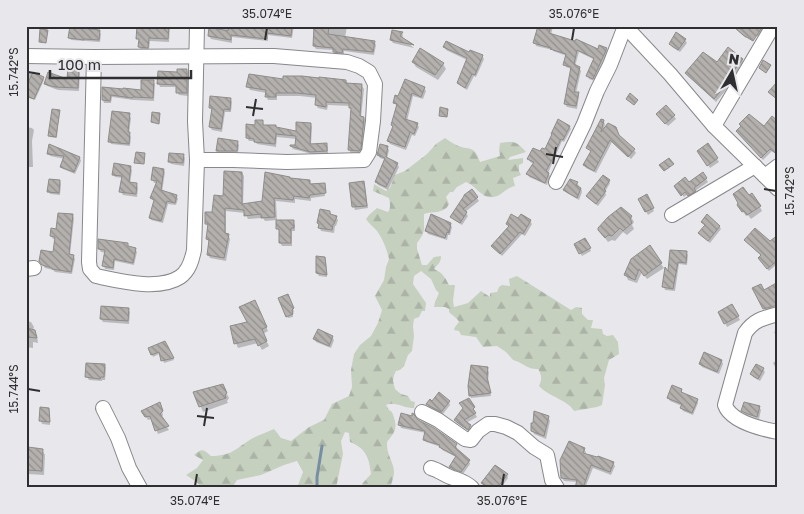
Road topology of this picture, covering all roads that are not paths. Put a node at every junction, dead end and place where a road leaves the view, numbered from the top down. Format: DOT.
graph roads {
  1 [pos="197,26"];
  2 [pos="625,26"];
  3 [pos="773,26"];
  4 [pos="26,56"];
  5 [pos="196,56"];
  6 [pos="94,57"];
  7 [pos="714,126"];
  8 [pos="197,160"];
  9 [pos="778,166"];
  10 [pos="760,171"];
  11 [pos="556,182"];
  12 [pos="778,189"];
  13 [pos="672,215"];
  14 [pos="778,314"];
  15 [pos="102,408"];
  16 [pos="422,412"];
  17 [pos="778,432"];
  18 [pos="431,468"];
  19 [pos="140,488"];
  20 [pos="472,488"];
  21 [pos="557,488"];
  1 -- 5 [label="street"];
  2 -- 7 [label="street"];
  2 -- 11 [label="street"];
  3 -- 7 [label="street"];
  4 -- 6 [label="street"];
  5 -- 6 [label="street"];
  5 -- 8 [label="street"];
  5 -- 8 [label="street"];
  6 -- 8 [label="street"];
  7 -- 10 [label="street"];
  9 -- 10 [label="street"];
  10 -- 12 [label="street"];
  10 -- 13 [label="street"];
  14 -- 17 [label="street"];
  15 -- 19 [label="street"];
  16 -- 21 [label="street"];
  18 -- 20 [label="street"];
}
